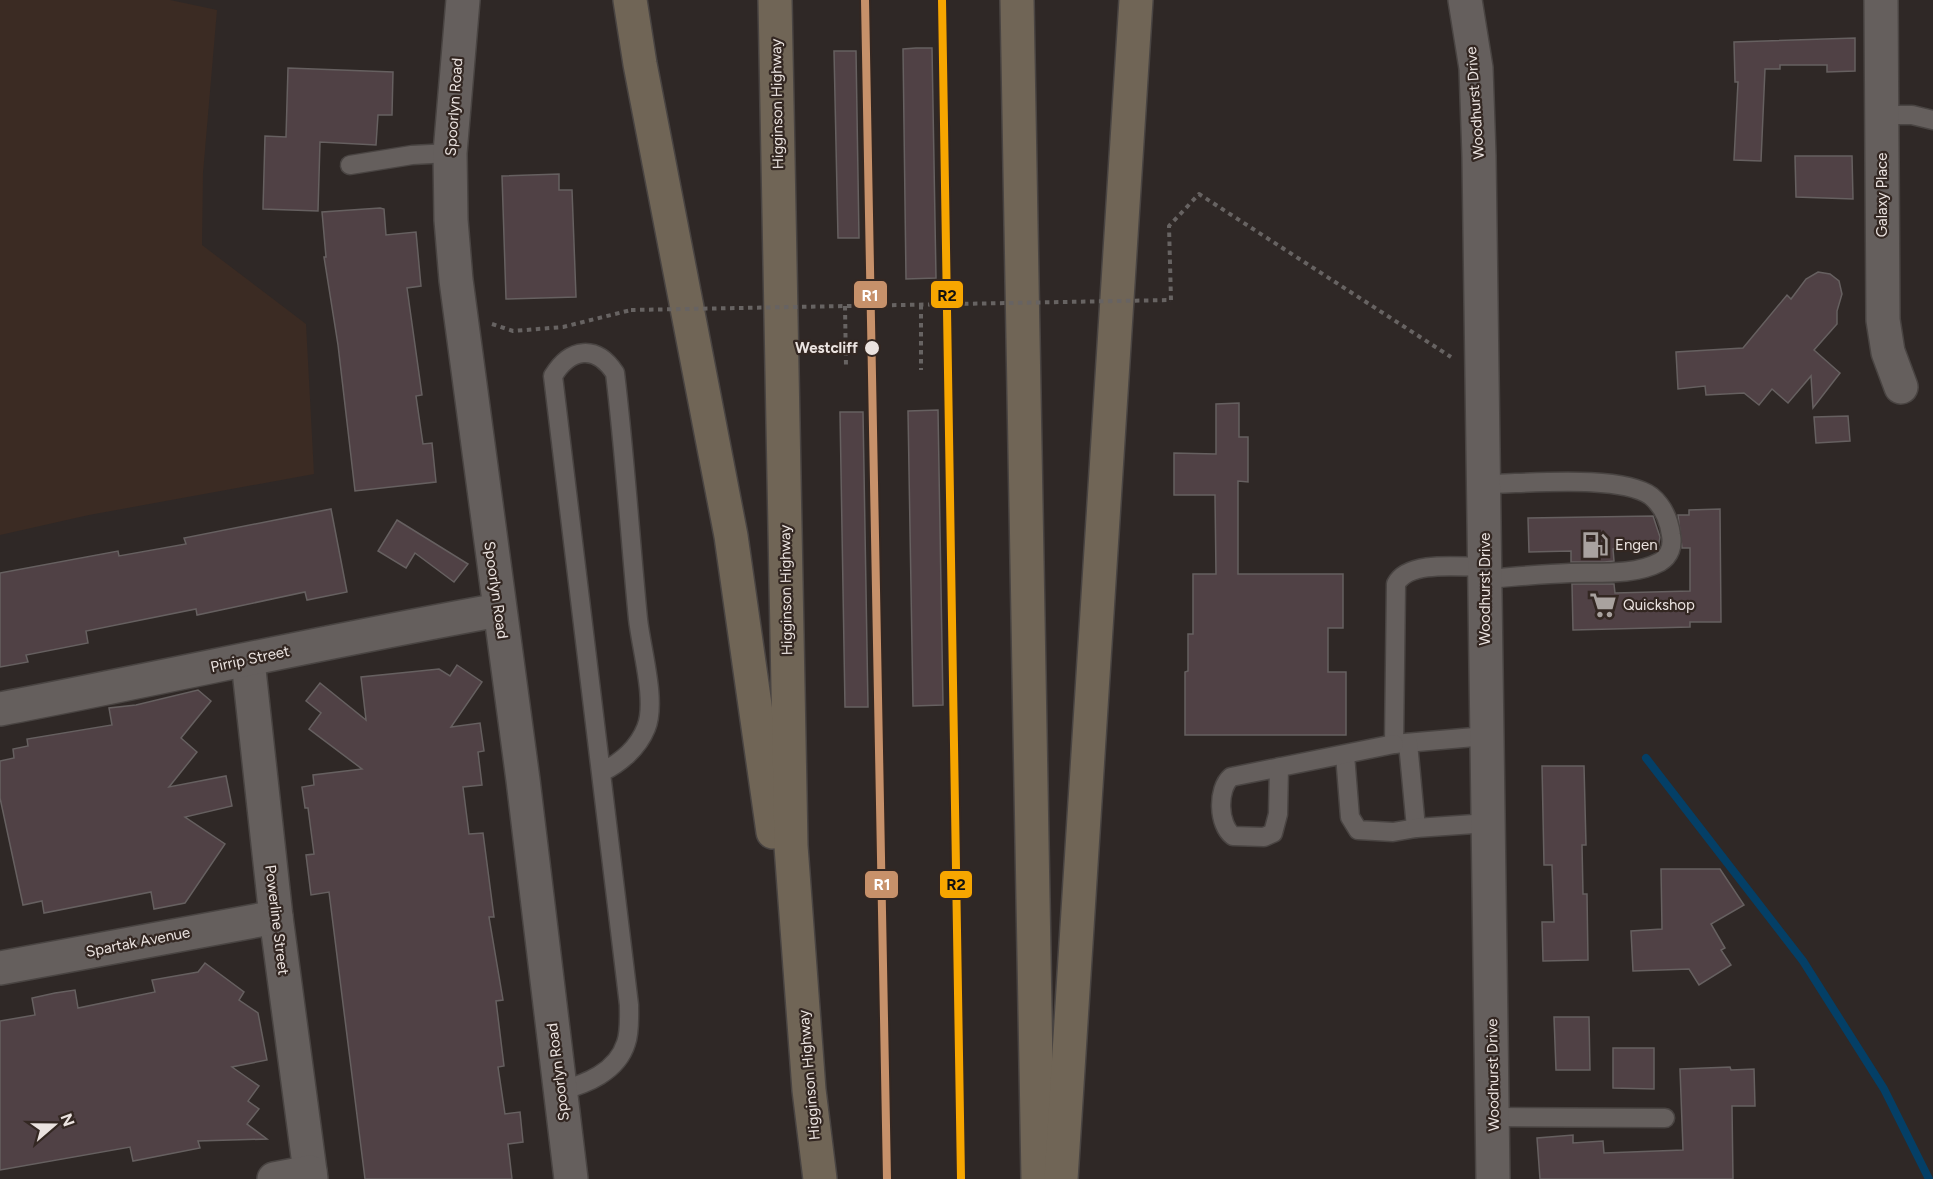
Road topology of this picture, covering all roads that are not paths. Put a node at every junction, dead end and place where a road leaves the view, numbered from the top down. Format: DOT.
graph roads {
  1 [pos="463,0"];
  2 [pos="630,0"];
  3 [pos="775,0"];
  4 [pos="1017,0"];
  5 [pos="1465,0"];
  6 [pos="1881,0"];
  7 [pos="1141,9"];
  8 [pos="1882,115"];
  9 [pos="1933,120"];
  10 [pos="450,153"];
  11 [pos="350,165"];
  12 [pos="1901,387"];
  13 [pos="1485,484"];
  14 [pos="1484,573"];
  15 [pos="499,610"];
  16 [pos="248,661"];
  17 [pos="0,709"];
  18 [pos="1486,736"];
  19 [pos="1401,743"];
  20 [pos="1345,754"];
  21 [pos="1279,767"];
  22 [pos="602,771"];
  23 [pos="1489,823"];
  24 [pos="1416,828"];
  25 [pos="276,917"];
  26 [pos="0,968"];
  27 [pos="809,1090"];
  28 [pos="560,1091"];
  29 [pos="1494,1117"];
  30 [pos="1665,1118"];
  31 [pos="310,1176"];
  32 [pos="274,1179"];
  33 [pos="571,1179"];
  34 [pos="820,1179"];
  35 [pos="1038,1179"];
  36 [pos="1061,1179"];
  37 [pos="1494,1179"];
  1 -- 10 [label="street, Spoorlyn Road"];
  2 -- 27 [label="highway"];
  3 -- 27 [label="highway, Higginson Highway"];
  4 -- 35 [label="highway"];
  5 -- 13 [label="street, Woodhurst Drive"];
  6 -- 8 [label="street, Galaxy Place"];
  7 -- 36 [label="highway"];
  8 -- 9 [label="lane"];
  8 -- 12 [label="street, Galaxy Place"];
  10 -- 11 [label="lane"];
  10 -- 15 [label="street, Spoorlyn Road"];
  13 -- 14 [label="street, Woodhurst Drive"];
  13 -- 14 [label="lane"];
  14 -- 18 [label="street, Woodhurst Drive"];
  14 -- 19 [label="lane"];
  15 -- 16 [label="street, Pirrip Street"];
  15 -- 28 [label="street, Spoorlyn Road"];
  16 -- 17 [label="street, Pirrip Street"];
  16 -- 25 [label="street, Powerline Street"];
  18 -- 19 [label="lane"];
  18 -- 23 [label="street, Woodhurst Drive"];
  19 -- 20 [label="lane"];
  19 -- 24 [label="lane"];
  20 -- 21 [label="lane"];
  20 -- 24 [label="lane"];
  22 -- 22 [label="lane"];
  22 -- 28 [label="lane"];
  23 -- 24 [label="lane"];
  23 -- 29 [label="street, Woodhurst Drive"];
  25 -- 26 [label="street, Spartak Avenue"];
  25 -- 31 [label="street, Powerline Street"];
  27 -- 34 [label="highway, Higginson Highway"];
  28 -- 33 [label="street, Spoorlyn Road"];
  29 -- 30 [label="lane"];
  29 -- 37 [label="street, Woodhurst Drive"];
  31 -- 32 [label="street"];
}
